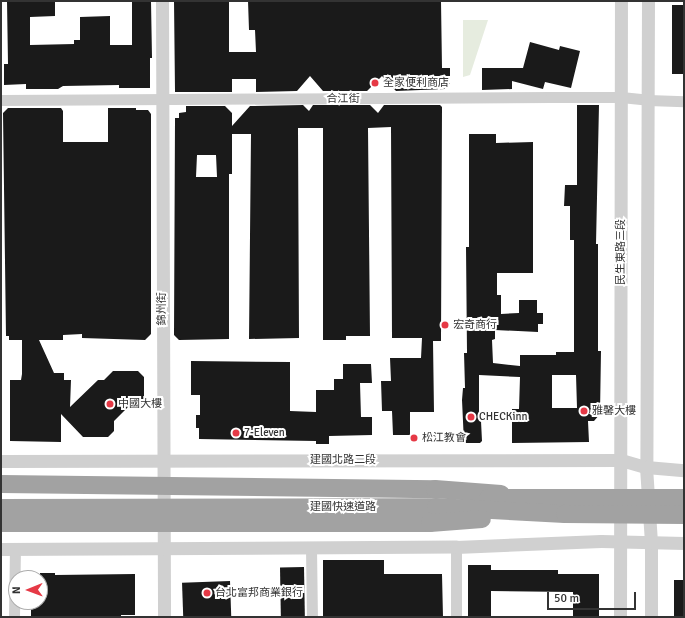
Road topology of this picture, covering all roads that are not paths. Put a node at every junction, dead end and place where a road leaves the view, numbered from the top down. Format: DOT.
graph roads {
  1 [pos="162,1"];
  2 [pos="621,1"];
  3 [pos="648,1"];
  4 [pos="620,98"];
  5 [pos="1,100"];
  6 [pos="162,100"];
  7 [pos="648,100"];
  8 [pos="684,101"];
  9 [pos="621,460"];
  10 [pos="1,461"];
  11 [pos="163,461"];
  12 [pos="646,467"];
  13 [pos="684,470"];
  14 [pos="1,484"];
  15 [pos="1,496"];
  16 [pos="684,498"];
  17 [pos="565,506"];
  18 [pos="1,508"];
  19 [pos="684,515"];
  20 [pos="1,523"];
  21 [pos="620,542"];
  22 [pos="651,543"];
  23 [pos="684,543"];
  24 [pos="456,547"];
  25 [pos="163,548"];
  26 [pos="311,548"];
  27 [pos="1,549"];
  28 [pos="15,549"];
  29 [pos="14,617"];
  30 [pos="164,617"];
  31 [pos="312,617"];
  32 [pos="456,617"];
  33 [pos="620,617"];
  34 [pos="651,617"];
  1 -- 6 [label="street, 錦州街"];
  2 -- 4 [label="street, 民生東路三段"];
  3 -- 7 [label="street"];
  4 -- 6 [label="street, 合江街"];
  4 -- 7 [label="street, 合江街"];
  4 -- 9 [label="street, 民生東路三段"];
  5 -- 6 [label="street, 合江街"];
  6 -- 11 [label="street, 錦州街"];
  7 -- 8 [label="street, 合江街"];
  7 -- 12 [label="street"];
  9 -- 11 [label="street, 建國北路二段"];
  9 -- 12 [label="street, 建國北路二段"];
  9 -- 21 [label="street, 民生東路三段"];
  10 -- 11 [label="street, 建國北路二段"];
  11 -- 25 [label="street, 錦州街"];
  12 -- 13 [label="street, 建國北路二段"];
  12 -- 22 [label="street"];
  14 -- 17 [label="highway, bridge"];
  15 -- 17 [label="highway, 建國快速道路, bridge"];
  16 -- 17 [label="highway, 建國快速道路, bridge"];
  17 -- 18 [label="highway, 建國快速道路, bridge"];
  17 -- 19 [label="highway, 建國快速道路, bridge"];
  17 -- 20 [label="highway, bridge"];
  21 -- 22 [label="street"];
  21 -- 24 [label="street"];
  21 -- 33 [label="street, 民生東路三段"];
  22 -- 23 [label="street"];
  22 -- 34 [label="street"];
  24 -- 26 [label="street"];
  24 -- 32 [label="street"];
  25 -- 26 [label="street"];
  25 -- 28 [label="street"];
  25 -- 30 [label="street, 錦州街"];
  26 -- 31 [label="street"];
  27 -- 28 [label="street"];
  28 -- 29 [label="street"];
}
